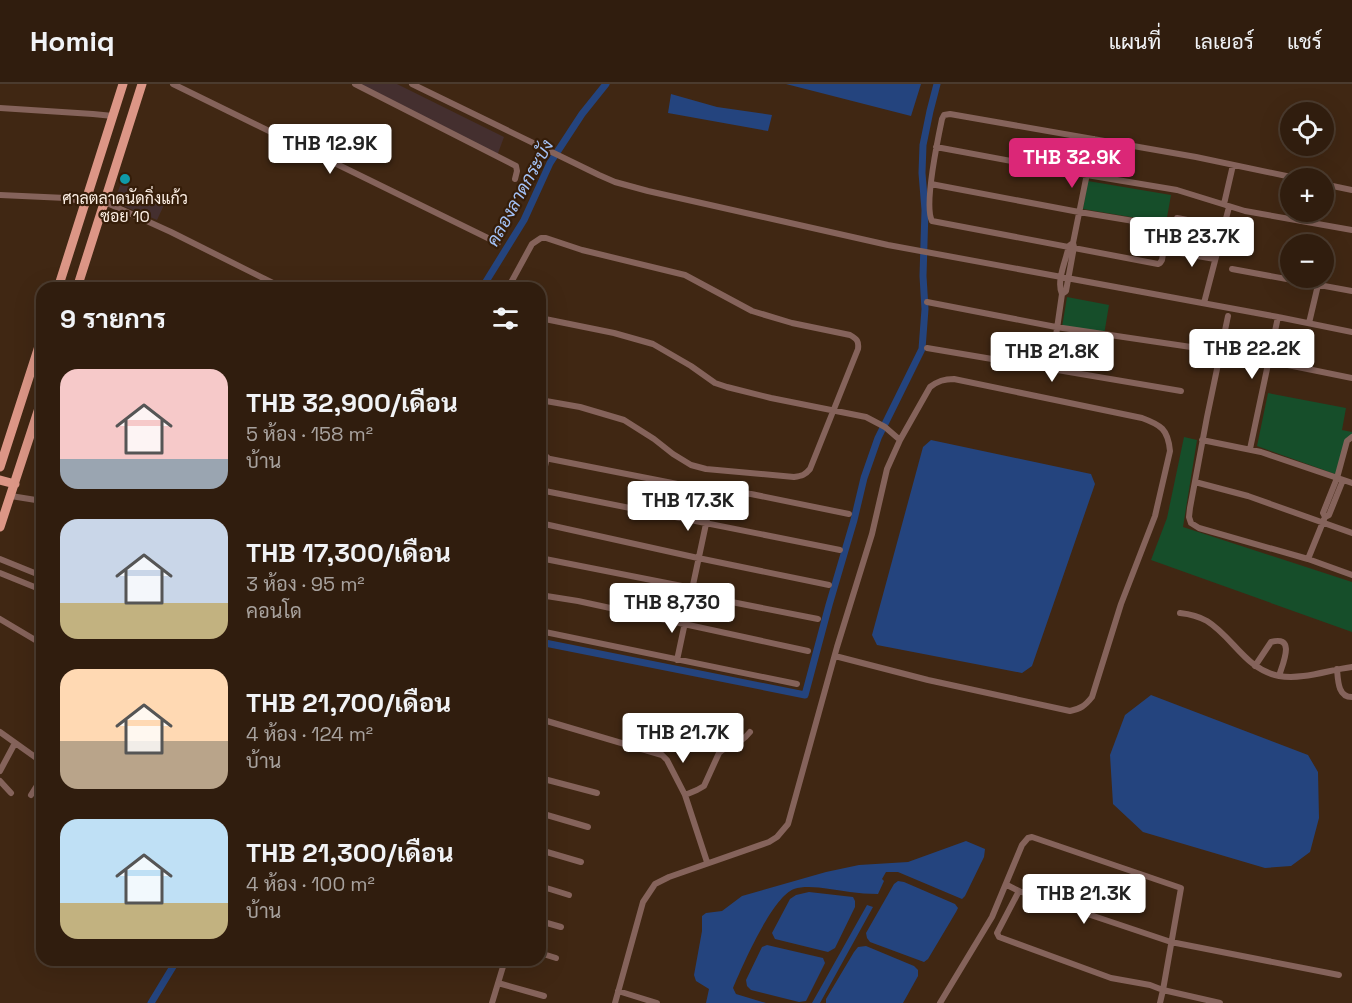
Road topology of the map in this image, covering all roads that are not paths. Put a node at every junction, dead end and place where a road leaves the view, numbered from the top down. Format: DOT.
graph roads {
  1 [pos="123,84"];
  2 [pos="142,84"];
  3 [pos="173,84"];
  4 [pos="355,84"];
  5 [pos="412,84"];
  6 [pos="0,108"];
  7 [pos="113,116"];
  8 [pos="1094,139"];
  9 [pos="936,147"];
  10 [pos="1233,165"];
  11 [pos="1087,175"];
  12 [pos="1280,175"];
  13 [pos="515,179"];
  14 [pos="931,184"];
  15 [pos="1334,186"];
  16 [pos="1352,190"];
  17 [pos="0,195"];
  18 [pos="86,202"];
  19 [pos="105,202"];
  20 [pos="1226,205"];
  21 [pos="1079,212"];
  22 [pos="1177,218"];
  23 [pos="1223,227"];
  24 [pos="1352,230"];
  25 [pos="498,243"];
  26 [pos="1072,246"];
  27 [pos="1174,252"];
  28 [pos="1215,259"];
  29 [pos="1232,269"];
  30 [pos="1065,278"];
  31 [pos="1280,278"];
  32 [pos="60,282"];
  33 [pos="79,282"];
  34 [pos="271,282"];
  35 [pos="511,282"];
  36 [pos="1317,288"];
  37 [pos="1334,288"];
  38 [pos="1352,291"];
  39 [pos="927,302"];
  40 [pos="1204,303"];
  41 [pos="1228,316"];
  42 [pos="1278,317"];
  43 [pos="546,319"];
  44 [pos="1309,323"];
  45 [pos="1056,327"];
  46 [pos="1352,332"];
  47 [pos="1191,347"];
  48 [pos="927,348"];
  49 [pos="36,356"];
  50 [pos="1268,361"];
  51 [pos="1052,370"];
  52 [pos="1352,378"];
  53 [pos="1181,391"];
  54 [pos="546,400"];
  55 [pos="834,411"];
  56 [pos="36,418"];
  57 [pos="1352,436"];
  58 [pos="900,440"];
  59 [pos="1202,440"];
  60 [pos="1250,449"];
  61 [pos="546,458"];
  62 [pos="0,467"];
  63 [pos="1340,479"];
  64 [pos="0,480"];
  65 [pos="1195,482"];
  66 [pos="1352,483"];
  67 [pos="15,484"];
  68 [pos="546,491"];
  69 [pos="713,491"];
  70 [pos="11,496"];
  71 [pos="36,500"];
  72 [pos="849,514"];
  73 [pos="1323,520"];
  74 [pos="546,524"];
  75 [pos="705,524"];
  76 [pos="0,527"];
  77 [pos="1352,533"];
  78 [pos="840,550"];
  79 [pos="698,558"];
  80 [pos="0,559"];
  81 [pos="546,559"];
  82 [pos="1308,559"];
  83 [pos="0,573"];
  84 [pos="36,574"];
  85 [pos="1352,575"];
  86 [pos="829,585"];
  87 [pos="36,588"];
  88 [pos="691,591"];
  89 [pos="546,596"];
  90 [pos="1180,613"];
  91 [pos="818,619"];
  92 [pos="0,620"];
  93 [pos="684,624"];
  94 [pos="546,632"];
  95 [pos="36,641"];
  96 [pos="808,651"];
  97 [pos="835,656"];
  98 [pos="677,660"];
  99 [pos="1255,666"];
  100 [pos="1352,667"];
  101 [pos="1337,669"];
  102 [pos="1279,676"];
  103 [pos="797,684"];
  104 [pos="1352,697"];
  105 [pos="546,721"];
  106 [pos="0,732"];
  107 [pos="750,732"];
  108 [pos="15,743"];
  109 [pos="36,758"];
  110 [pos="0,771"];
  111 [pos="546,780"];
  112 [pos="0,781"];
  113 [pos="36,787"];
  114 [pos="11,793"];
  115 [pos="597,793"];
  116 [pos="31,795"];
  117 [pos="685,795"];
  118 [pos="546,815"];
  119 [pos="588,827"];
  120 [pos="546,852"];
  121 [pos="581,862"];
  122 [pos="707,862"];
  123 [pos="1006,885"];
  124 [pos="546,888"];
  125 [pos="1019,891"];
  126 [pos="569,895"];
  127 [pos="546,923"];
  128 [pos="561,927"];
  129 [pos="1171,942"];
  130 [pos="546,955"];
  131 [pos="556,958"];
  132 [pos="503,966"];
  133 [pos="1339,975"];
  134 [pos="498,983"];
  135 [pos="1163,990"];
  136 [pos="618,991"];
  137 [pos="544,996"];
  138 [pos="492,1003"];
  139 [pos="615,1003"];
  140 [pos="657,1003"];
  141 [pos="940,1003"];
  142 [pos="1160,1003"];
  143 [pos="1220,1003"];
  1 -- 7 [label="main road"];
  2 -- 19 [label="main road"];
  3 -- 25 [label="street"];
  4 -- 13 [label="street"];
  5 -- 30 [label="street"];
  6 -- 7 [label="street"];
  7 -- 18 [label="main road"];
  8 -- 9 [label="street"];
  8 -- 10 [label="street"];
  8 -- 11 [label="street"];
  9 -- 11 [label="street"];
  9 -- 14 [label="street"];
  10 -- 12 [label="street"];
  10 -- 20 [label="street"];
  11 -- 20 [label="street"];
  11 -- 21 [label="street"];
  14 -- 21 [label="street"];
  14 -- 26 [label="street"];
  15 -- 16 [label="street"];
  17 -- 18 [label="street"];
  18 -- 32 [label="main road"];
  19 -- 33 [label="main road"];
  19 -- 34 [label="street"];
  20 -- 23 [label="street"];
  20 -- 24 [label="street"];
  21 -- 26 [label="street"];
  21 -- 26 [label="street"];
  22 -- 23 [label="street"];
  23 -- 28 [label="street"];
  26 -- 30 [label="street"];
  27 -- 28 [label="street"];
  28 -- 40 [label="street"];
  29 -- 31 [label="street"];
  30 -- 40 [label="street"];
  30 -- 45 [label="street"];
  35 -- 55 [label="street"];
  36 -- 44 [label="street"];
  37 -- 38 [label="street"];
  39 -- 45 [label="street"];
  40 -- 42 [label="street"];
  41 -- 59 [label="street"];
  42 -- 44 [label="street"];
  42 -- 50 [label="street"];
  43 -- 55 [label="street"];
  44 -- 46 [label="street"];
  45 -- 47 [label="street"];
  45 -- 51 [label="street"];
  48 -- 51 [label="street"];
  49 -- 62 [label="main road"];
  50 -- 52 [label="street"];
  50 -- 60 [label="street"];
  51 -- 53 [label="street"];
  54 -- 55 [label="street"];
  55 -- 58 [label="street"];
  56 -- 67 [label="main road"];
  57 -- 63 [label="street"];
  58 -- 97 [label="street"];
  58 -- 97 [label="street"];
  59 -- 60 [label="street"];
  59 -- 65 [label="street"];
  60 -- 63 [label="street"];
  61 -- 69 [label="street"];
  63 -- 66 [label="street"];
  63 -- 73 [label="street"];
  64 -- 67 [label="main road"];
  65 -- 73 [label="street"];
  65 -- 82 [label="street"];
  67 -- 70 [label="main road"];
  68 -- 75 [label="street"];
  69 -- 72 [label="street"];
  69 -- 75 [label="street"];
  70 -- 71 [label="street"];
  70 -- 76 [label="main road"];
  73 -- 77 [label="street"];
  73 -- 82 [label="street"];
  74 -- 79 [label="street"];
  75 -- 78 [label="street"];
  75 -- 79 [label="street"];
  79 -- 86 [label="street"];
  79 -- 88 [label="street"];
  80 -- 84 [label="street"];
  81 -- 88 [label="street"];
  82 -- 85 [label="street"];
  83 -- 87 [label="street"];
  88 -- 91 [label="street"];
  88 -- 93 [label="street"];
  89 -- 93 [label="street"];
  90 -- 99 [label="street"];
  92 -- 95 [label="street"];
  93 -- 96 [label="street"];
  93 -- 98 [label="street"];
  94 -- 98 [label="street"];
  97 -- 122 [label="street"];
  98 -- 103 [label="street"];
  99 -- 102 [label="street"];
  99 -- 102 [label="street"];
  100 -- 101 [label="street"];
  101 -- 102 [label="street"];
  101 -- 104 [label="street"];
  105 -- 117 [label="street"];
  106 -- 108 [label="street"];
  107 -- 117 [label="street"];
  108 -- 109 [label="street"];
  108 -- 110 [label="street"];
  111 -- 115 [label="street"];
  112 -- 114 [label="street"];
  113 -- 116 [label="street"];
  117 -- 122 [label="street"];
  118 -- 119 [label="street"];
  120 -- 121 [label="street"];
  122 -- 136 [label="street"];
  123 -- 125 [label="street"];
  123 -- 129 [label="street"];
  123 -- 141 [label="street"];
  124 -- 126 [label="street"];
  125 -- 129 [label="street"];
  125 -- 135 [label="street"];
  127 -- 128 [label="street"];
  129 -- 133 [label="street"];
  129 -- 135 [label="street"];
  130 -- 131 [label="street"];
  132 -- 134 [label="street"];
  134 -- 137 [label="street"];
  134 -- 138 [label="street"];
  135 -- 142 [label="street"];
  135 -- 143 [label="street"];
  136 -- 139 [label="street"];
  136 -- 140 [label="street"];
}
